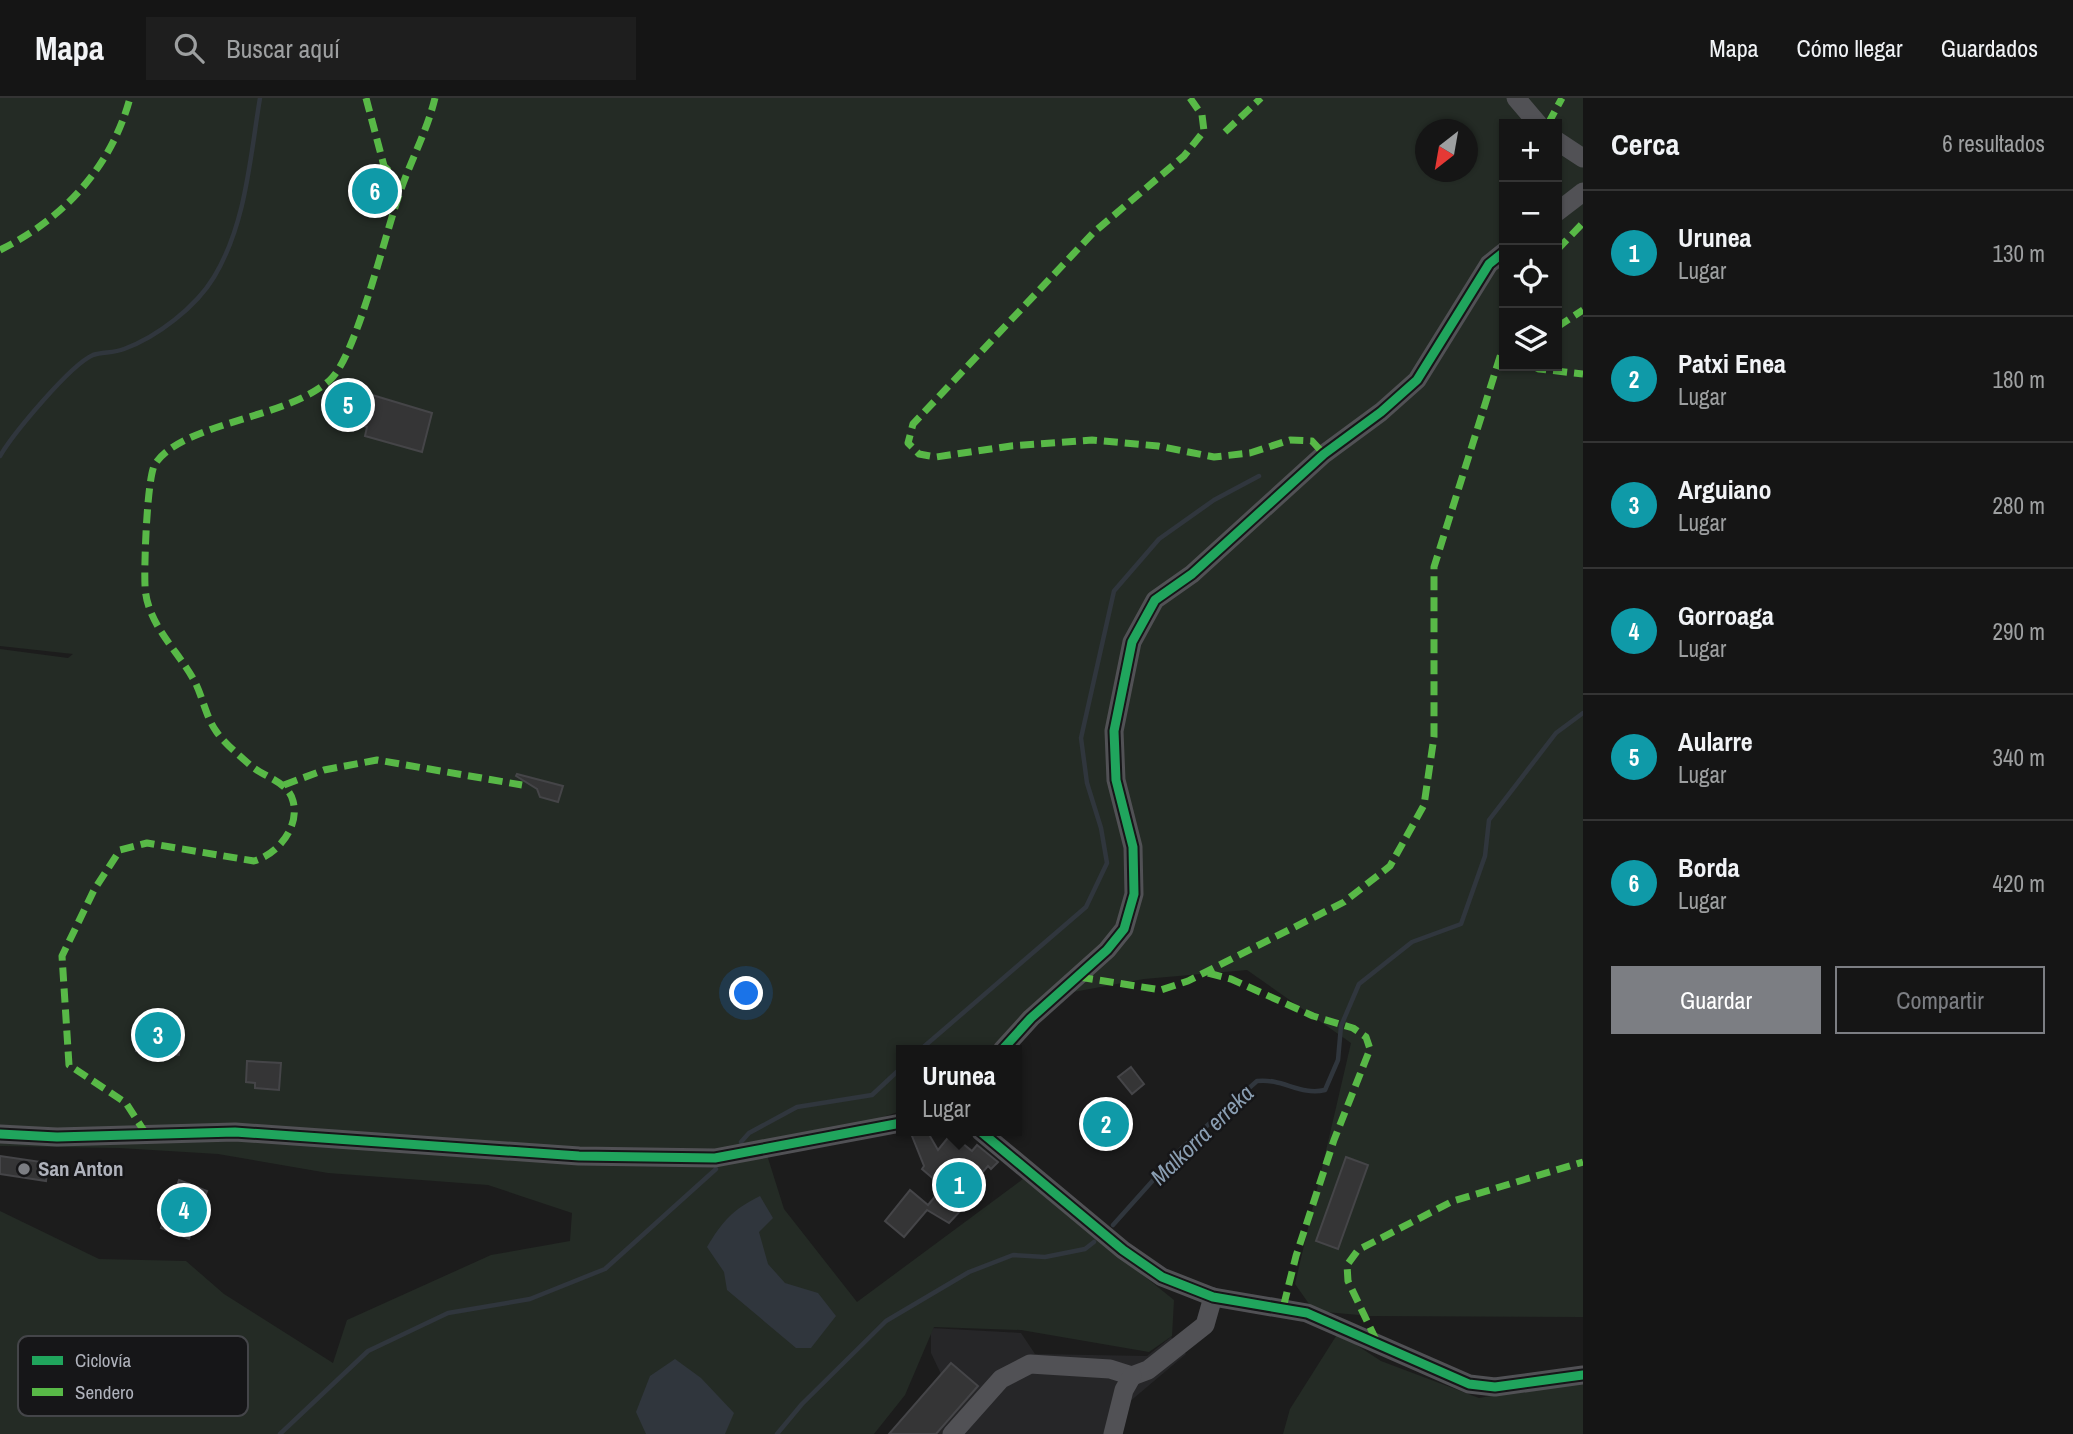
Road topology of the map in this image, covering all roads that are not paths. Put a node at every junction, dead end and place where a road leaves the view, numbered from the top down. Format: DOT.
graph roads {
  1 [pos="1516,98"];
  2 [pos="1534,119"];
  3 [pos="1562,144"];
  4 [pos="1583,158"];
  5 [pos="1583,192"];
  6 [pos="1562,208"];
  7 [pos="1499,256"];
  8 [pos="1007,1045"];
  9 [pos="896,1124"];
  10 [pos="0,1134"];
  11 [pos="986,1136"];
  12 [pos="1213,1297"];
  13 [pos="1583,1375"];
  14 [pos="1132,1376"];
  15 [pos="952,1434"];
  16 [pos="1112,1434"];
  1 -- 2 [label="street"];
  3 -- 4 [label="street"];
  5 -- 6 [label="street"];
  7 -- 8 [label="street"];
  9 -- 10 [label="street"];
  11 -- 12 [label="street"];
  12 -- 13 [label="street"];
  12 -- 14 [label="street"];
  14 -- 15 [label="street"];
  14 -- 16 [label="street"];
}
